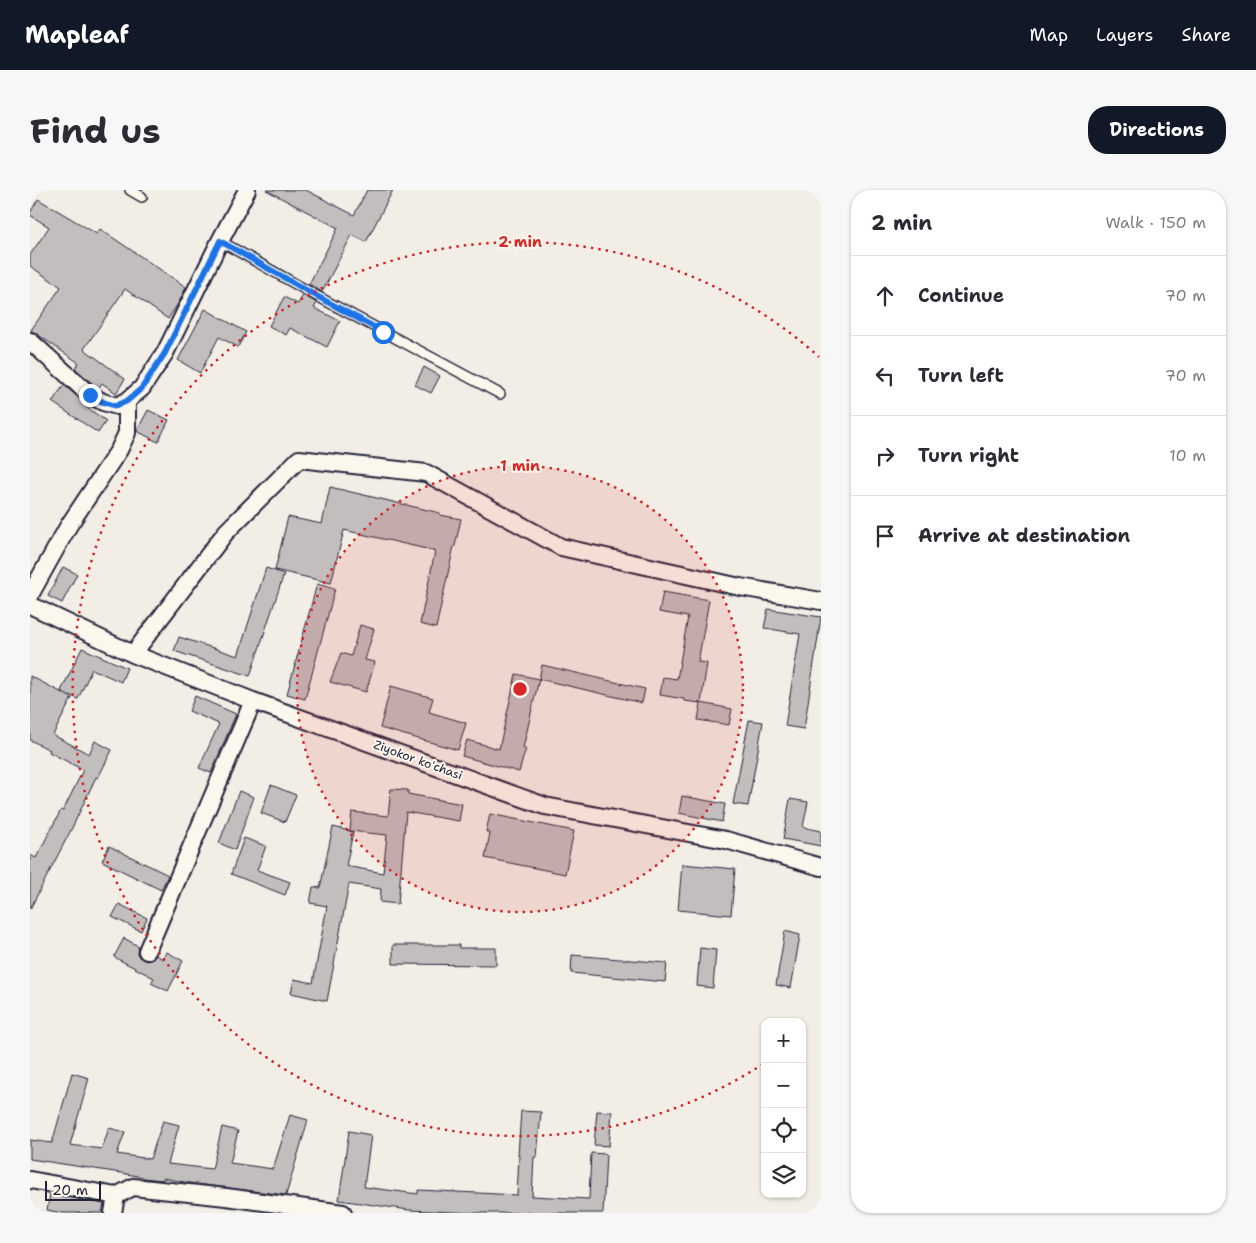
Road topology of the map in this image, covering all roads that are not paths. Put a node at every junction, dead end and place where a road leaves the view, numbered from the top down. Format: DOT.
graph roads {
  1 [pos="130,190"];
  2 [pos="247,190"];
  3 [pos="142,197"];
  4 [pos="220,241"];
  5 [pos="30,341"];
  6 [pos="500,394"];
  7 [pos="127,401"];
  8 [pos="30,595"];
  9 [pos="821,601"];
  10 [pos="30,605"];
  11 [pos="133,654"];
  12 [pos="253,701"];
  13 [pos="821,867"];
  14 [pos="147,951"];
  15 [pos="30,1180"];
  16 [pos="116,1196"];
  17 [pos="113,1213"];
  18 [pos="343,1213"];
  1 -- 3 [label="lane"];
  2 -- 4 [label="street"];
  4 -- 6 [label="lane"];
  4 -- 7 [label="street"];
  5 -- 7 [label="street"];
  7 -- 8 [label="street"];
  9 -- 11 [label="street"];
  10 -- 11 [label="street, Ziyokor koʻchasi"];
  11 -- 12 [label="street, Ziyokor koʻchasi"];
  12 -- 13 [label="street, Ziyokor koʻchasi"];
  12 -- 14 [label="street"];
  15 -- 16 [label="street"];
  16 -- 17 [label="street"];
  16 -- 18 [label="street"];
}
